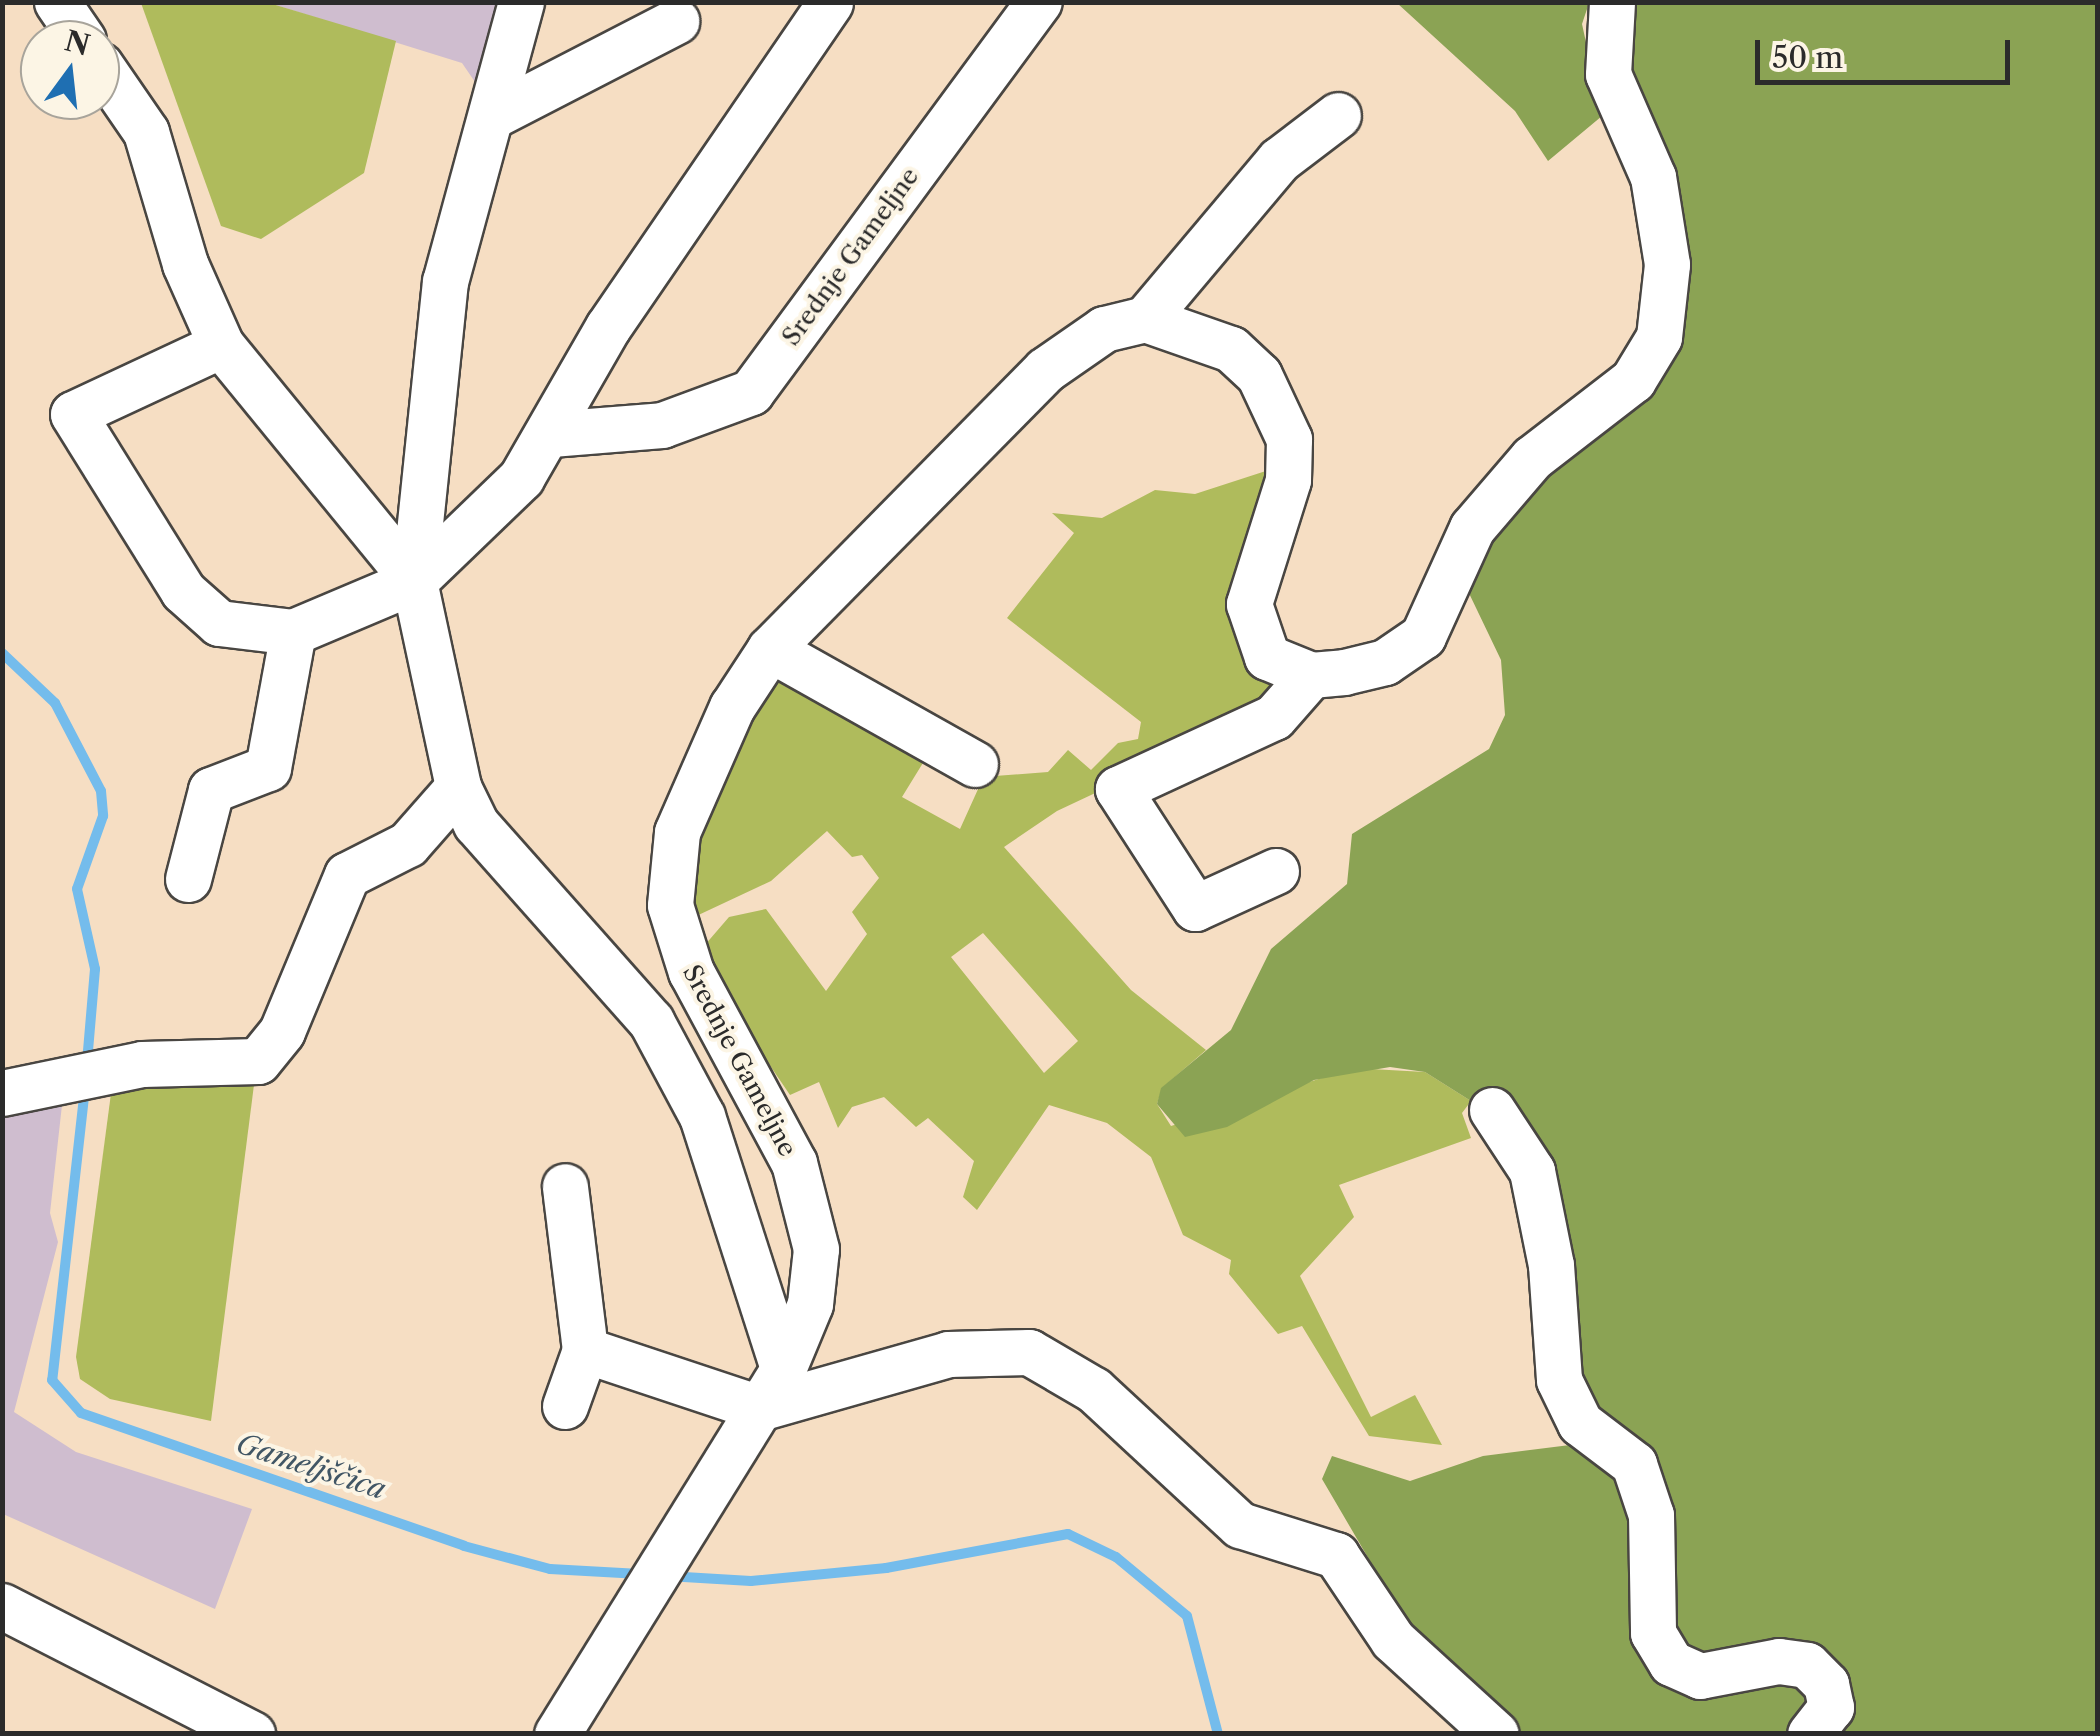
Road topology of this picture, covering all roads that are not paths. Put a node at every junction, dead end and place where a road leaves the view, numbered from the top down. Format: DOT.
graph roads {
  1 [pos="522,2"];
  2 [pos="830,2"];
  3 [pos="1039,2"];
  4 [pos="1612,2"];
  5 [pos="676,22"];
  6 [pos="120,94"];
  7 [pos="496,114"];
  8 [pos="1338,115"];
  9 [pos="1145,319"];
  10 [pos="222,345"];
  11 [pos="551,434"];
  12 [pos="414,581"];
  13 [pos="292,632"];
  14 [pos="770,649"];
  15 [pos="1312,675"];
  16 [pos="975,764"];
  17 [pos="458,787"];
  18 [pos="1276,872"];
  19 [pos="188,879"];
  20 [pos="2,1093"];
  21 [pos="1492,1110"];
  22 [pos="565,1186"];
  23 [pos="585,1350"];
  24 [pos="783,1369"];
  25 [pos="565,1406"];
  26 [pos="759,1408"];
  27 [pos="2,1606"];
  28 [pos="252,1734"];
  29 [pos="557,1734"];
  30 [pos="1496,1734"];
  31 [pos="1810,1734"];
  1 -- 7 [label="street"];
  2 -- 11 [label="street"];
  3 -- 11 [label="street, Srednje Gameljne"];
  4 -- 15 [label="street"];
  5 -- 7 [label="street"];
  6 -- 10 [label="street"];
  7 -- 12 [label="street"];
  8 -- 9 [label="street"];
  9 -- 14 [label="street, Srednje Gameljne"];
  9 -- 15 [label="street"];
  10 -- 12 [label="street"];
  10 -- 13 [label="street"];
  11 -- 12 [label="street"];
  12 -- 13 [label="street"];
  12 -- 17 [label="street"];
  13 -- 19 [label="street"];
  14 -- 16 [label="street"];
  14 -- 24 [label="street, Srednje Gameljne"];
  15 -- 18 [label="street"];
  17 -- 20 [label="street"];
  17 -- 24 [label="street"];
  21 -- 31 [label="street"];
  22 -- 23 [label="street"];
  23 -- 25 [label="street"];
  23 -- 26 [label="street"];
  24 -- 26 [label="street, Srednje Gameljne"];
  26 -- 29 [label="street, Srednje Gameljne"];
  26 -- 30 [label="street"];
  27 -- 28 [label="street"];
}
